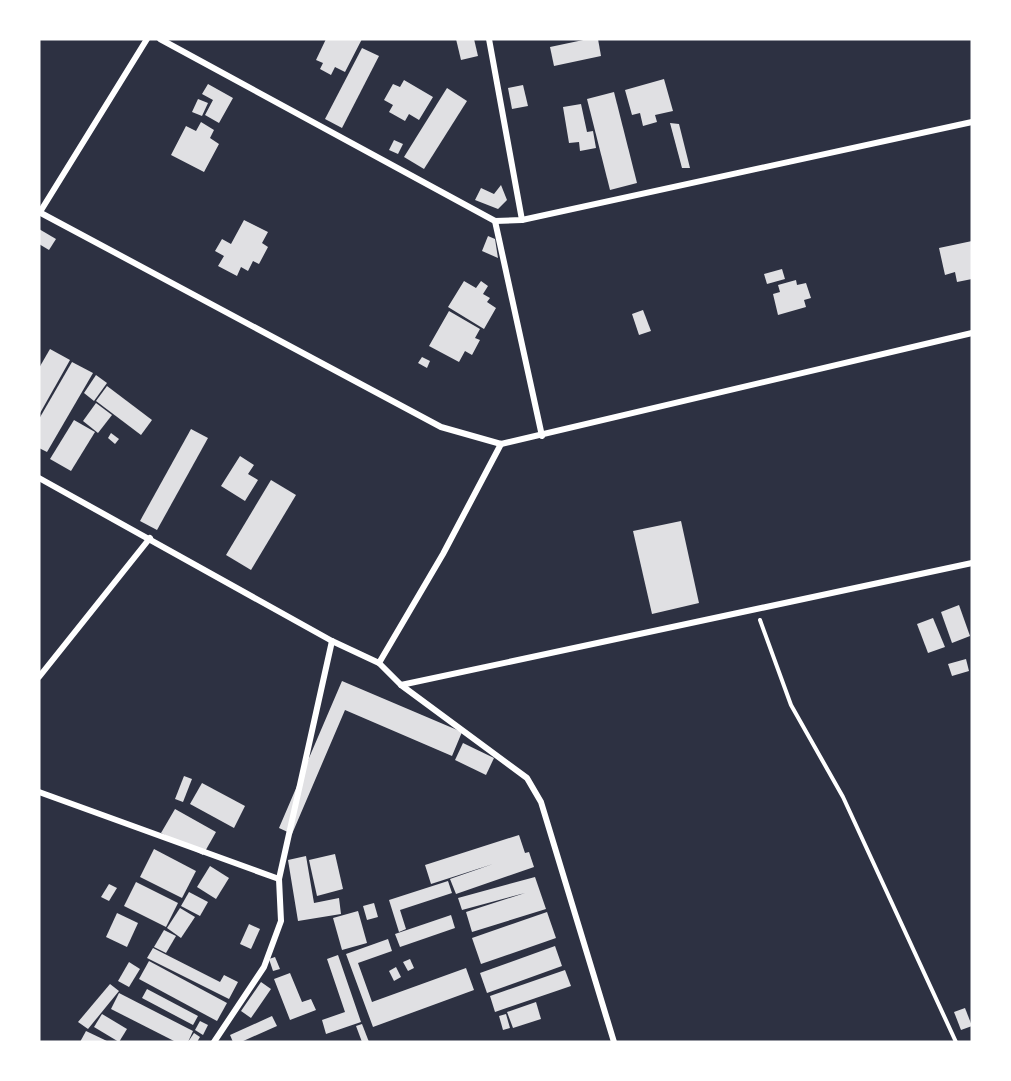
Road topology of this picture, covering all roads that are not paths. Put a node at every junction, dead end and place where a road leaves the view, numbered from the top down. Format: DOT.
graph roads {
  1 [pos="147,39"];
  2 [pos="160,39"];
  3 [pos="489,39"];
  4 [pos="972,122"];
  5 [pos="39,212"];
  6 [pos="522,220"];
  7 [pos="495,221"];
  8 [pos="972,333"];
  9 [pos="542,436"];
  10 [pos="501,444"];
  11 [pos="39,478"];
  12 [pos="150,538"];
  13 [pos="972,563"];
  14 [pos="332,640"];
  15 [pos="379,663"];
  16 [pos="39,677"];
  17 [pos="401,685"];
  18 [pos="39,792"];
  19 [pos="279,879"];
  20 [pos="218,1041"];
  21 [pos="614,1042"];
  1 -- 5 [label="street"];
  2 -- 7 [label="street"];
  3 -- 6 [label="street"];
  4 -- 6 [label="street"];
  5 -- 10 [label="street"];
  6 -- 7 [label="street"];
  7 -- 9 [label="street"];
  8 -- 9 [label="street"];
  9 -- 10 [label="street"];
  10 -- 15 [label="street"];
  11 -- 12 [label="street"];
  12 -- 14 [label="street"];
  12 -- 16 [label="street"];
  13 -- 17 [label="street"];
  14 -- 15 [label="street"];
  14 -- 19 [label="street"];
  15 -- 17 [label="street"];
  17 -- 21 [label="street"];
  18 -- 19 [label="street"];
  19 -- 20 [label="street"];
}
